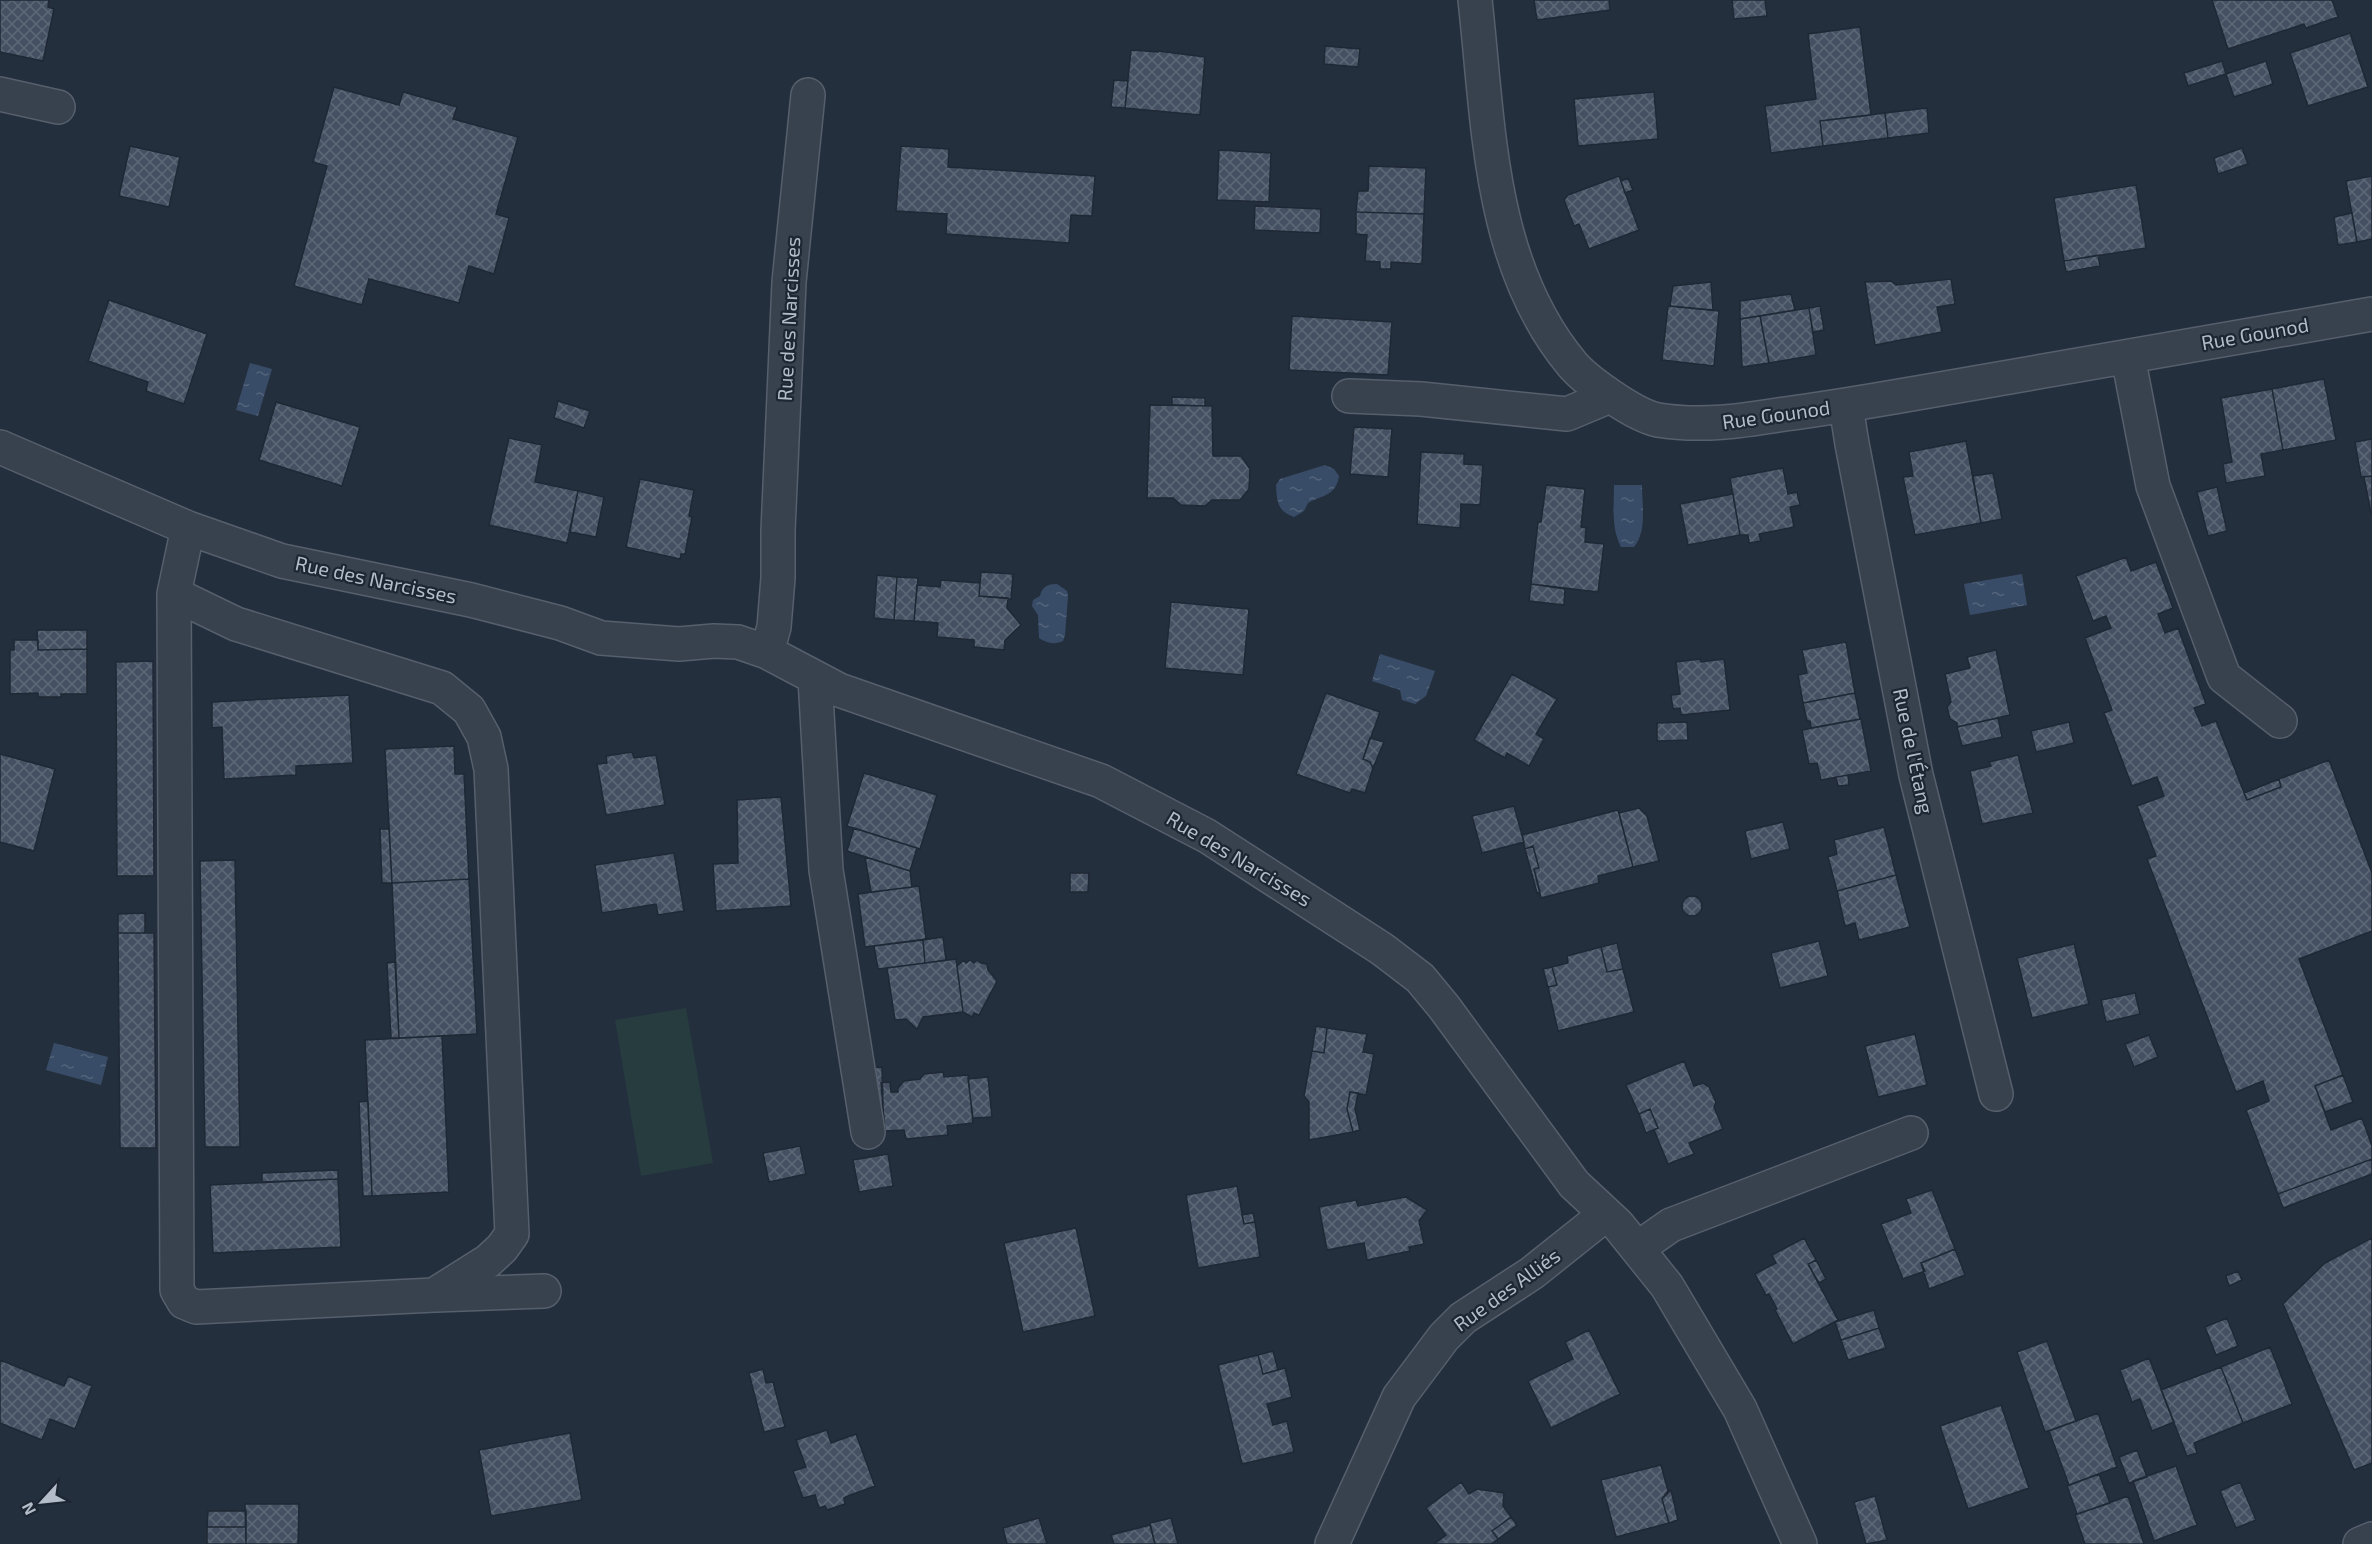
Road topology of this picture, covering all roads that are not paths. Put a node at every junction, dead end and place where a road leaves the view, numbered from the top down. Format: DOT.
graph roads {
  1 [pos="1475,0"];
  2 [pos="0,94"];
  3 [pos="808,95"];
  4 [pos="58,107"];
  5 [pos="2372,314"];
  6 [pos="2128,357"];
  7 [pos="1348,396"];
  8 [pos="1611,396"];
  9 [pos="1846,406"];
  10 [pos="0,447"];
  11 [pos="188,528"];
  12 [pos="174,594"];
  13 [pos="767,652"];
  14 [pos="815,678"];
  15 [pos="2280,721"];
  16 [pos="1996,1094"];
  17 [pos="868,1132"];
  18 [pos="1911,1133"];
  19 [pos="1606,1214"];
  20 [pos="1638,1248"];
  21 [pos="544,1291"];
  22 [pos="434,1295"];
  23 [pos="2372,1539"];
  24 [pos="1332,1544"];
  25 [pos="1800,1544"];
  26 [pos="2360,1544"];
  1 -- 8 [label="street, Rue Gounod"];
  2 -- 4 [label="street"];
  3 -- 13 [label="street, Rue des Narcisses"];
  5 -- 6 [label="street, Rue Gounod"];
  6 -- 9 [label="street, Rue Gounod"];
  6 -- 15 [label="street"];
  7 -- 8 [label="street"];
  8 -- 9 [label="street, Rue Gounod"];
  9 -- 16 [label="street, Rue de l'Étang"];
  10 -- 11 [label="street, Rue des Narcisses"];
  11 -- 12 [label="street"];
  11 -- 13 [label="street, Rue des Narcisses"];
  12 -- 22 [label="street"];
  12 -- 22 [label="street"];
  13 -- 14 [label="street, Rue des Narcisses"];
  14 -- 17 [label="street"];
  14 -- 19 [label="street, Rue des Narcisses"];
  18 -- 20 [label="street"];
  19 -- 20 [label="street"];
  19 -- 24 [label="street, Rue des Alliés"];
  20 -- 25 [label="street"];
  21 -- 22 [label="street"];
  23 -- 26 [label="street"];
}
